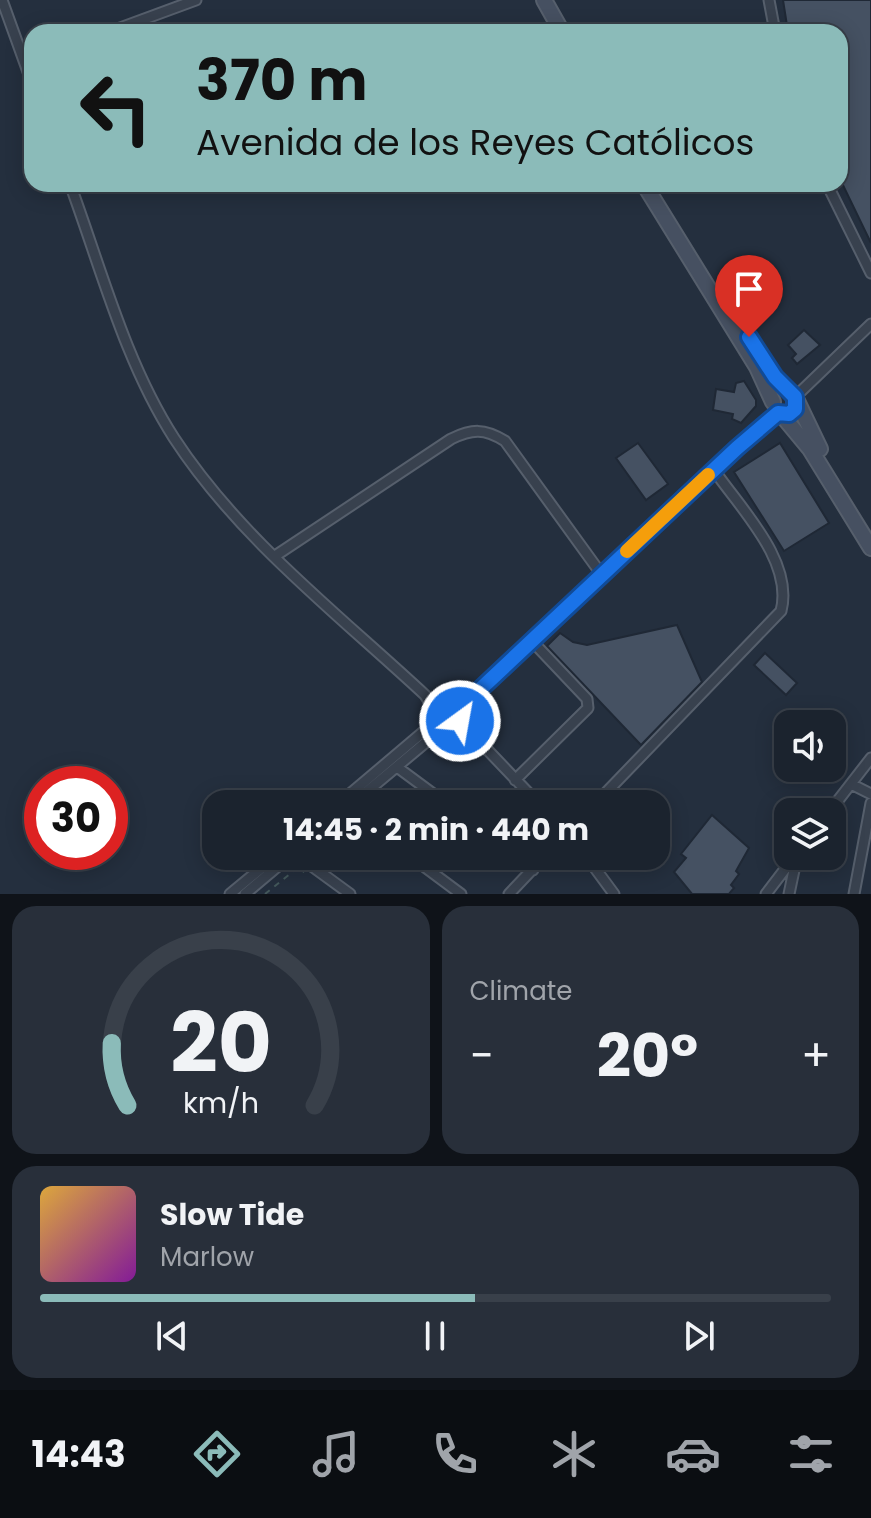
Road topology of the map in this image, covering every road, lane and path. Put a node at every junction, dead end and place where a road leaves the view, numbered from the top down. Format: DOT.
graph roads {
  1 [pos="2,0"];
  2 [pos="196,0"];
  3 [pos="535,0"];
  4 [pos="544,0"];
  5 [pos="769,0"];
  6 [pos="131,24"];
  7 [pos="548,24"];
  8 [pos="558,24"];
  9 [pos="774,24"];
  10 [pos="24,52"];
  11 [pos="73,192"];
  12 [pos="649,192"];
  13 [pos="658,192"];
  14 [pos="831,192"];
  15 [pos="871,273"];
  16 [pos="871,324"];
  17 [pos="795,397"];
  18 [pos="778,410"];
  19 [pos="714,470"];
  20 [pos="871,531"];
  21 [pos="871,548"];
  22 [pos="275,556"];
  23 [pos="602,575"];
  24 [pos="532,641"];
  25 [pos="425,695"];
  26 [pos="446,721"];
  27 [pos="871,758"];
  28 [pos="397,767"];
  29 [pos="515,780"];
  30 [pos="851,784"];
  31 [pos="356,790"];
  32 [pos="369,790"];
  33 [pos="428,790"];
  34 [pos="525,790"];
  35 [pos="608,790"];
  36 [pos="871,794"];
  37 [pos="840,798"];
  38 [pos="871,803"];
  39 [pos="259,870"];
  40 [pos="273,870"];
  41 [pos="295,870"];
  42 [pos="317,870"];
  43 [pos="429,870"];
  44 [pos="533,870"];
  45 [pos="596,870"];
  46 [pos="785,870"];
  47 [pos="793,870"];
  48 [pos="230,894"];
  49 [pos="245,894"];
  50 [pos="265,894"];
  51 [pos="350,894"];
  52 [pos="461,894"];
  53 [pos="509,894"];
  54 [pos="614,894"];
  55 [pos="766,894"];
  56 [pos="789,894"];
  57 [pos="854,894"];
  1 -- 10 [label="street"];
  2 -- 6 [label="street"];
  3 -- 7 [label="street"];
  4 -- 8 [label="street"];
  5 -- 9 [label="street"];
  11 -- 22 [label="street"];
  12 -- 18 [label="street"];
  13 -- 17 [label="street"];
  14 -- 15 [label="street"];
  16 -- 17 [label="street"];
  17 -- 18 [label="street"];
  17 -- 20 [label="street"];
  18 -- 19 [label="street"];
  18 -- 21 [label="street"];
  19 -- 23 [label="street"];
  19 -- 35 [label="street"];
  22 -- 23 [label="street"];
  22 -- 25 [label="street"];
  23 -- 24 [label="street"];
  24 -- 26 [label="street"];
  24 -- 29 [label="street"];
  25 -- 26 [label="street"];
  25 -- 26 [label="street"];
  26 -- 28 [label="street"];
  26 -- 29 [label="street"];
  26 -- 31 [label="street"];
  27 -- 30 [label="street"];
  28 -- 32 [label="street"];
  28 -- 33 [label="street"];
  29 -- 34 [label="street"];
  30 -- 36 [label="street"];
  30 -- 37 [label="street"];
  38 -- 57 [label="street"];
  39 -- 48 [label="street"];
  40 -- 49 [label="street"];
  41 -- 50 [label="path"];
  42 -- 51 [label="street"];
  43 -- 52 [label="street"];
  44 -- 53 [label="street"];
  45 -- 54 [label="street"];
  46 -- 55 [label="street"];
  47 -- 56 [label="street"];
}
